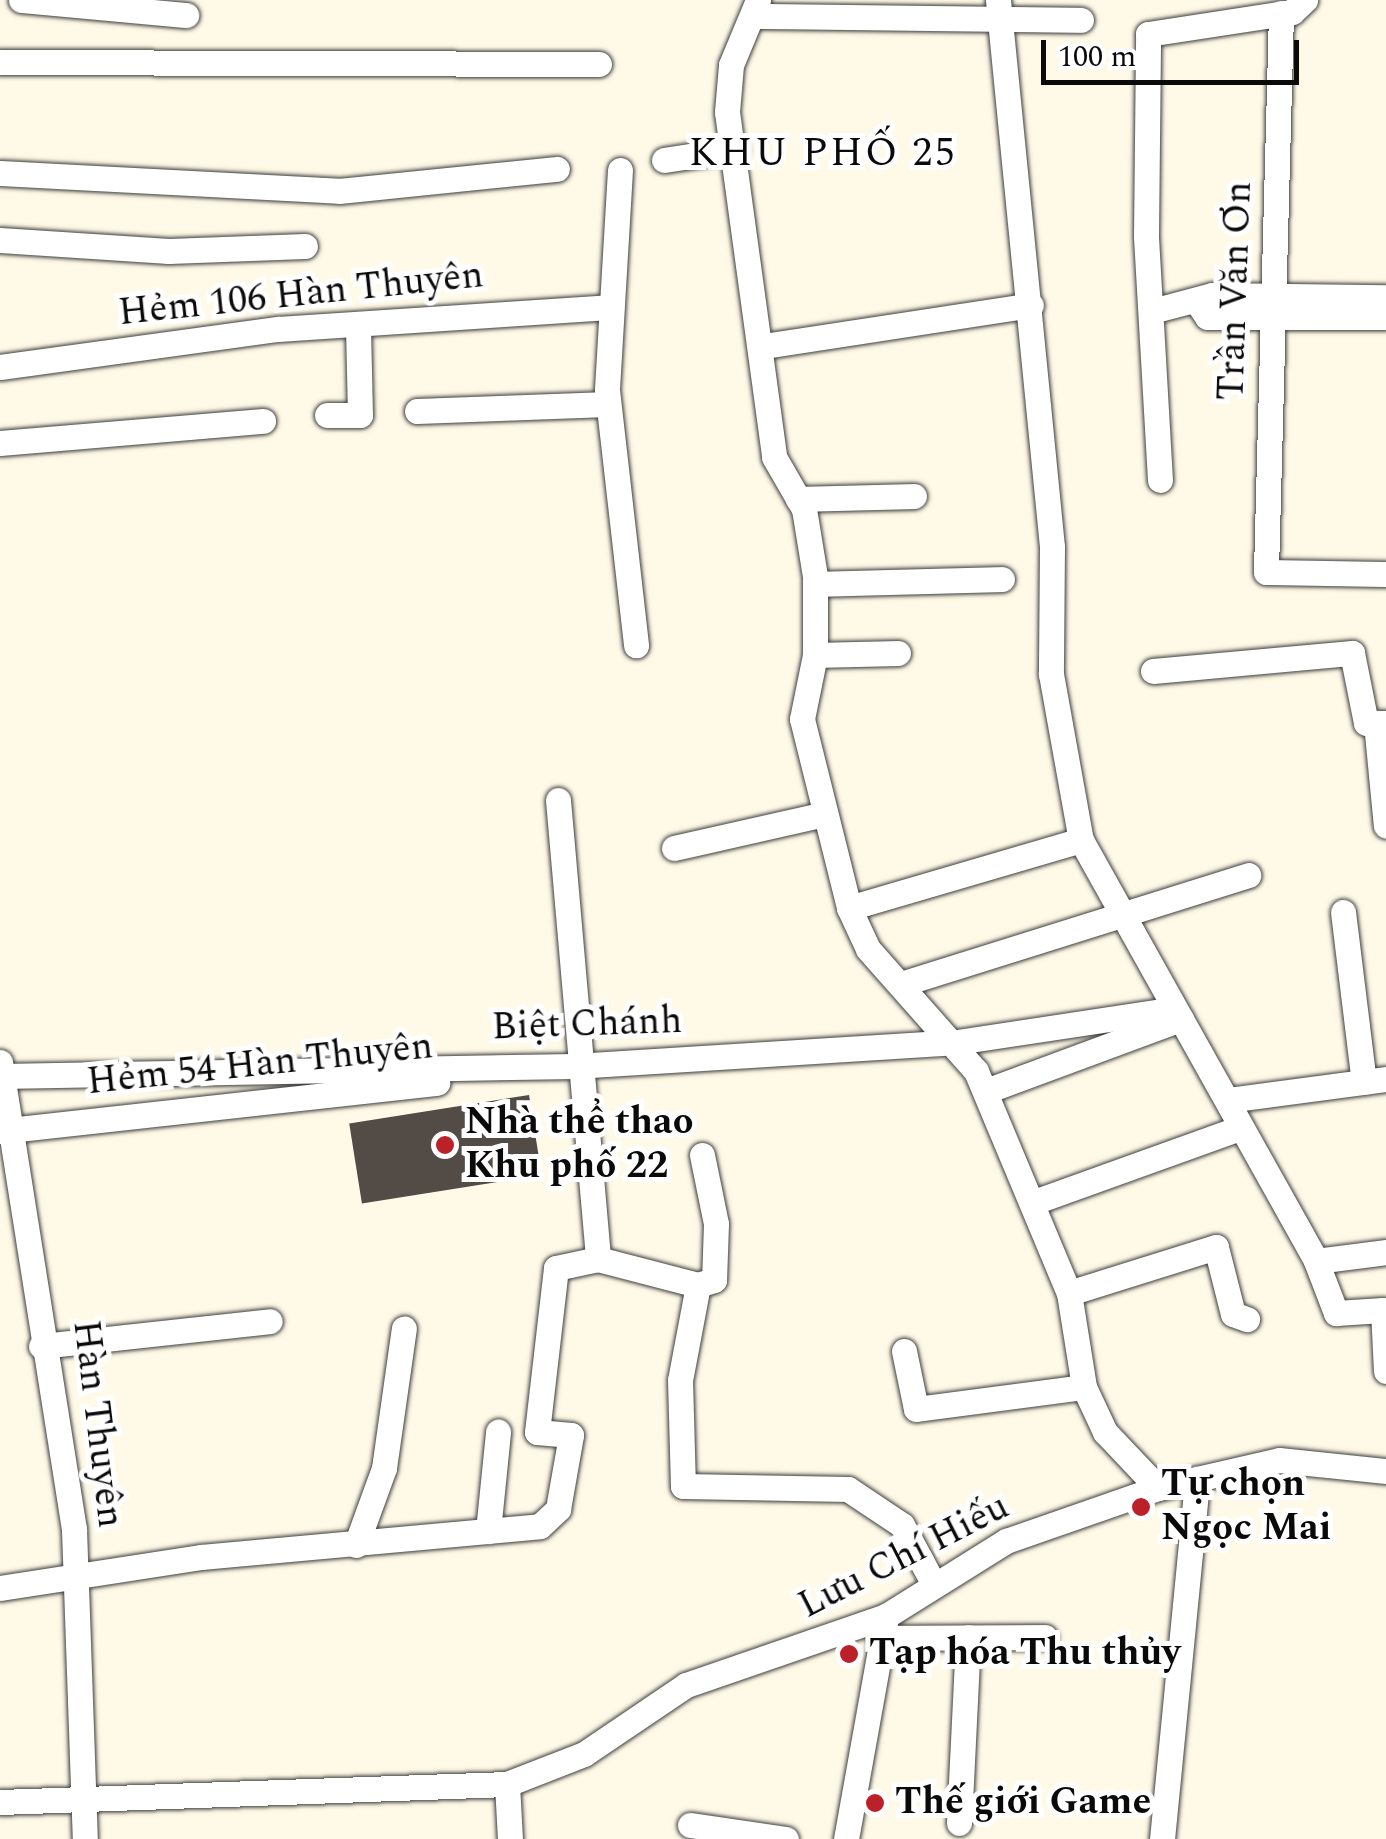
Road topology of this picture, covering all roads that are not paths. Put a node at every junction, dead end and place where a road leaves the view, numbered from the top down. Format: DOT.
graph roads {
  1 [pos="21,0"];
  2 [pos="1306,0"];
  3 [pos="999,7"];
  4 [pos="758,8"];
  5 [pos="1281,12"];
  6 [pos="186,15"];
  7 [pos="1080,20"];
  8 [pos="0,62"];
  9 [pos="599,64"];
  10 [pos="735,148"];
  11 [pos="664,160"];
  12 [pos="557,169"];
  13 [pos="620,170"];
  14 [pos="0,172"];
  15 [pos="0,240"];
  16 [pos="305,246"];
  17 [pos="1386,297"];
  18 [pos="1030,305"];
  19 [pos="1273,306"];
  20 [pos="611,307"];
  21 [pos="1152,310"];
  22 [pos="1386,317"];
  23 [pos="358,324"];
  24 [pos="764,346"];
  25 [pos="0,367"];
  26 [pos="608,404"];
  27 [pos="417,411"];
  28 [pos="327,415"];
  29 [pos="263,421"];
  30 [pos="0,443"];
  31 [pos="1160,480"];
  32 [pos="914,496"];
  33 [pos="798,499"];
  34 [pos="1386,574"];
  35 [pos="1002,579"];
  36 [pos="815,584"];
  37 [pos="636,645"];
  38 [pos="898,653"];
  39 [pos="816,655"];
  40 [pos="1153,672"];
  41 [pos="1381,723"];
  42 [pos="558,800"];
  43 [pos="826,814"];
  44 [pos="1386,826"];
  45 [pos="1081,840"];
  46 [pos="674,848"];
  47 [pos="1248,875"];
  48 [pos="849,908"];
  49 [pos="1343,912"];
  50 [pos="1124,915"];
  51 [pos="901,984"];
  52 [pos="1178,1014"];
  53 [pos="957,1042"];
  54 [pos="575,1066"];
  55 [pos="1,1071"];
  56 [pos="1375,1080"];
  57 [pos="986,1092"];
  58 [pos="1228,1100"];
  59 [pos="1239,1128"];
  60 [pos="7,1130"];
  61 [pos="702,1155"];
  62 [pos="1034,1202"];
  63 [pos="1386,1252"];
  64 [pos="598,1259"];
  65 [pos="1316,1262"];
  66 [pos="698,1286"];
  67 [pos="1069,1293"];
  68 [pos="1247,1320"];
  69 [pos="270,1322"];
  70 [pos="404,1328"];
  71 [pos="41,1346"];
  72 [pos="904,1351"];
  73 [pos="1386,1371"];
  74 [pos="1084,1387"];
  75 [pos="498,1432"];
  76 [pos="1386,1471"];
  77 [pos="1197,1480"];
  78 [pos="1158,1488"];
  79 [pos="488,1532"];
  80 [pos="356,1545"];
  81 [pos="75,1576"];
  82 [pos="932,1582"];
  83 [pos="0,1588"];
  84 [pos="883,1627"];
  85 [pos="968,1637"];
  86 [pos="1045,1637"];
  87 [pos="507,1784"];
  88 [pos="82,1798"];
  89 [pos="0,1802"];
  90 [pos="959,1823"];
  91 [pos="690,1824"];
  92 [pos="85,1839"];
  93 [pos="510,1839"];
  94 [pos="786,1839"];
  95 [pos="846,1839"];
  96 [pos="1162,1839"];
  1 -- 6 [label="street"];
  2 -- 5 [label="street"];
  3 -- 4 [label="street"];
  3 -- 7 [label="street"];
  3 -- 18 [label="street"];
  4 -- 10 [label="street"];
  5 -- 19 [label="street, Trần Văn Ơn"];
  5 -- 21 [label="street"];
  8 -- 9 [label="street"];
  10 -- 11 [label="street"];
  10 -- 24 [label="street"];
  12 -- 14 [label="street"];
  13 -- 20 [label="street"];
  15 -- 16 [label="street"];
  17 -- 19 [label="street"];
  18 -- 24 [label="street"];
  18 -- 45 [label="street"];
  19 -- 21 [label="street"];
  19 -- 22 [label="street"];
  19 -- 34 [label="street, Trần Văn Ơn"];
  20 -- 23 [label="street, Hẻm 106 Hàn Thuyên"];
  20 -- 26 [label="street"];
  21 -- 31 [label="street"];
  23 -- 25 [label="street, Hẻm 106 Hàn Thuyên"];
  23 -- 28 [label="street"];
  24 -- 33 [label="street"];
  26 -- 27 [label="street"];
  26 -- 37 [label="street"];
  29 -- 30 [label="street"];
  32 -- 33 [label="street"];
  33 -- 36 [label="street"];
  35 -- 36 [label="street"];
  36 -- 39 [label="street"];
  38 -- 39 [label="street"];
  39 -- 43 [label="street"];
  40 -- 41 [label="street"];
  41 -- 44 [label="street"];
  42 -- 54 [label="street"];
  43 -- 46 [label="street"];
  43 -- 48 [label="street"];
  45 -- 48 [label="street"];
  45 -- 50 [label="street"];
  47 -- 50 [label="street"];
  48 -- 51 [label="street"];
  49 -- 56 [label="street"];
  50 -- 51 [label="street"];
  50 -- 52 [label="street"];
  51 -- 53 [label="street"];
  52 -- 53 [label="street, Biệt Chánh"];
  52 -- 57 [label="street"];
  52 -- 58 [label="street"];
  53 -- 54 [label="street, Biệt Chánh"];
  53 -- 57 [label="street"];
  54 -- 55 [label="street, Biệt Chánh"];
  54 -- 60 [label="street, Hẻm 54 Hàn Thuyên"];
  54 -- 64 [label="street"];
  55 -- 60 [label="street, Hàn Thuyên"];
  56 -- 58 [label="street"];
  57 -- 62 [label="street"];
  58 -- 59 [label="street"];
  59 -- 62 [label="street"];
  59 -- 65 [label="street"];
  60 -- 71 [label="street, Hàn Thuyên"];
  61 -- 66 [label="street"];
  62 -- 67 [label="street"];
  63 -- 65 [label="street"];
  64 -- 66 [label="street"];
  64 -- 79 [label="street"];
  65 -- 73 [label="street"];
  66 -- 82 [label="street"];
  67 -- 68 [label="street"];
  67 -- 74 [label="street"];
  69 -- 71 [label="street"];
  70 -- 80 [label="street"];
  71 -- 81 [label="street, Hàn Thuyên"];
  72 -- 74 [label="street"];
  74 -- 78 [label="street"];
  75 -- 79 [label="street"];
  76 -- 77 [label="street, Lưu Chí Hiếu"];
  77 -- 78 [label="street, Lưu Chí Hiếu"];
  77 -- 96 [label="street"];
  78 -- 82 [label="street, Lưu Chí Hiếu"];
  79 -- 80 [label="street"];
  80 -- 81 [label="street"];
  81 -- 83 [label="street"];
  81 -- 88 [label="street, Hàn Thuyên"];
  82 -- 84 [label="street, Lưu Chí Hiếu"];
  84 -- 85 [label="street"];
  84 -- 87 [label="street, Lưu Chí Hiếu"];
  84 -- 95 [label="street"];
  85 -- 86 [label="street"];
  85 -- 90 [label="street"];
  87 -- 88 [label="street, Lưu Chí Hiếu"];
  87 -- 93 [label="street"];
  88 -- 89 [label="street, Lưu Chí Hiếu"];
  88 -- 92 [label="street, Hàn Thuyên"];
  91 -- 94 [label="street"];
}
